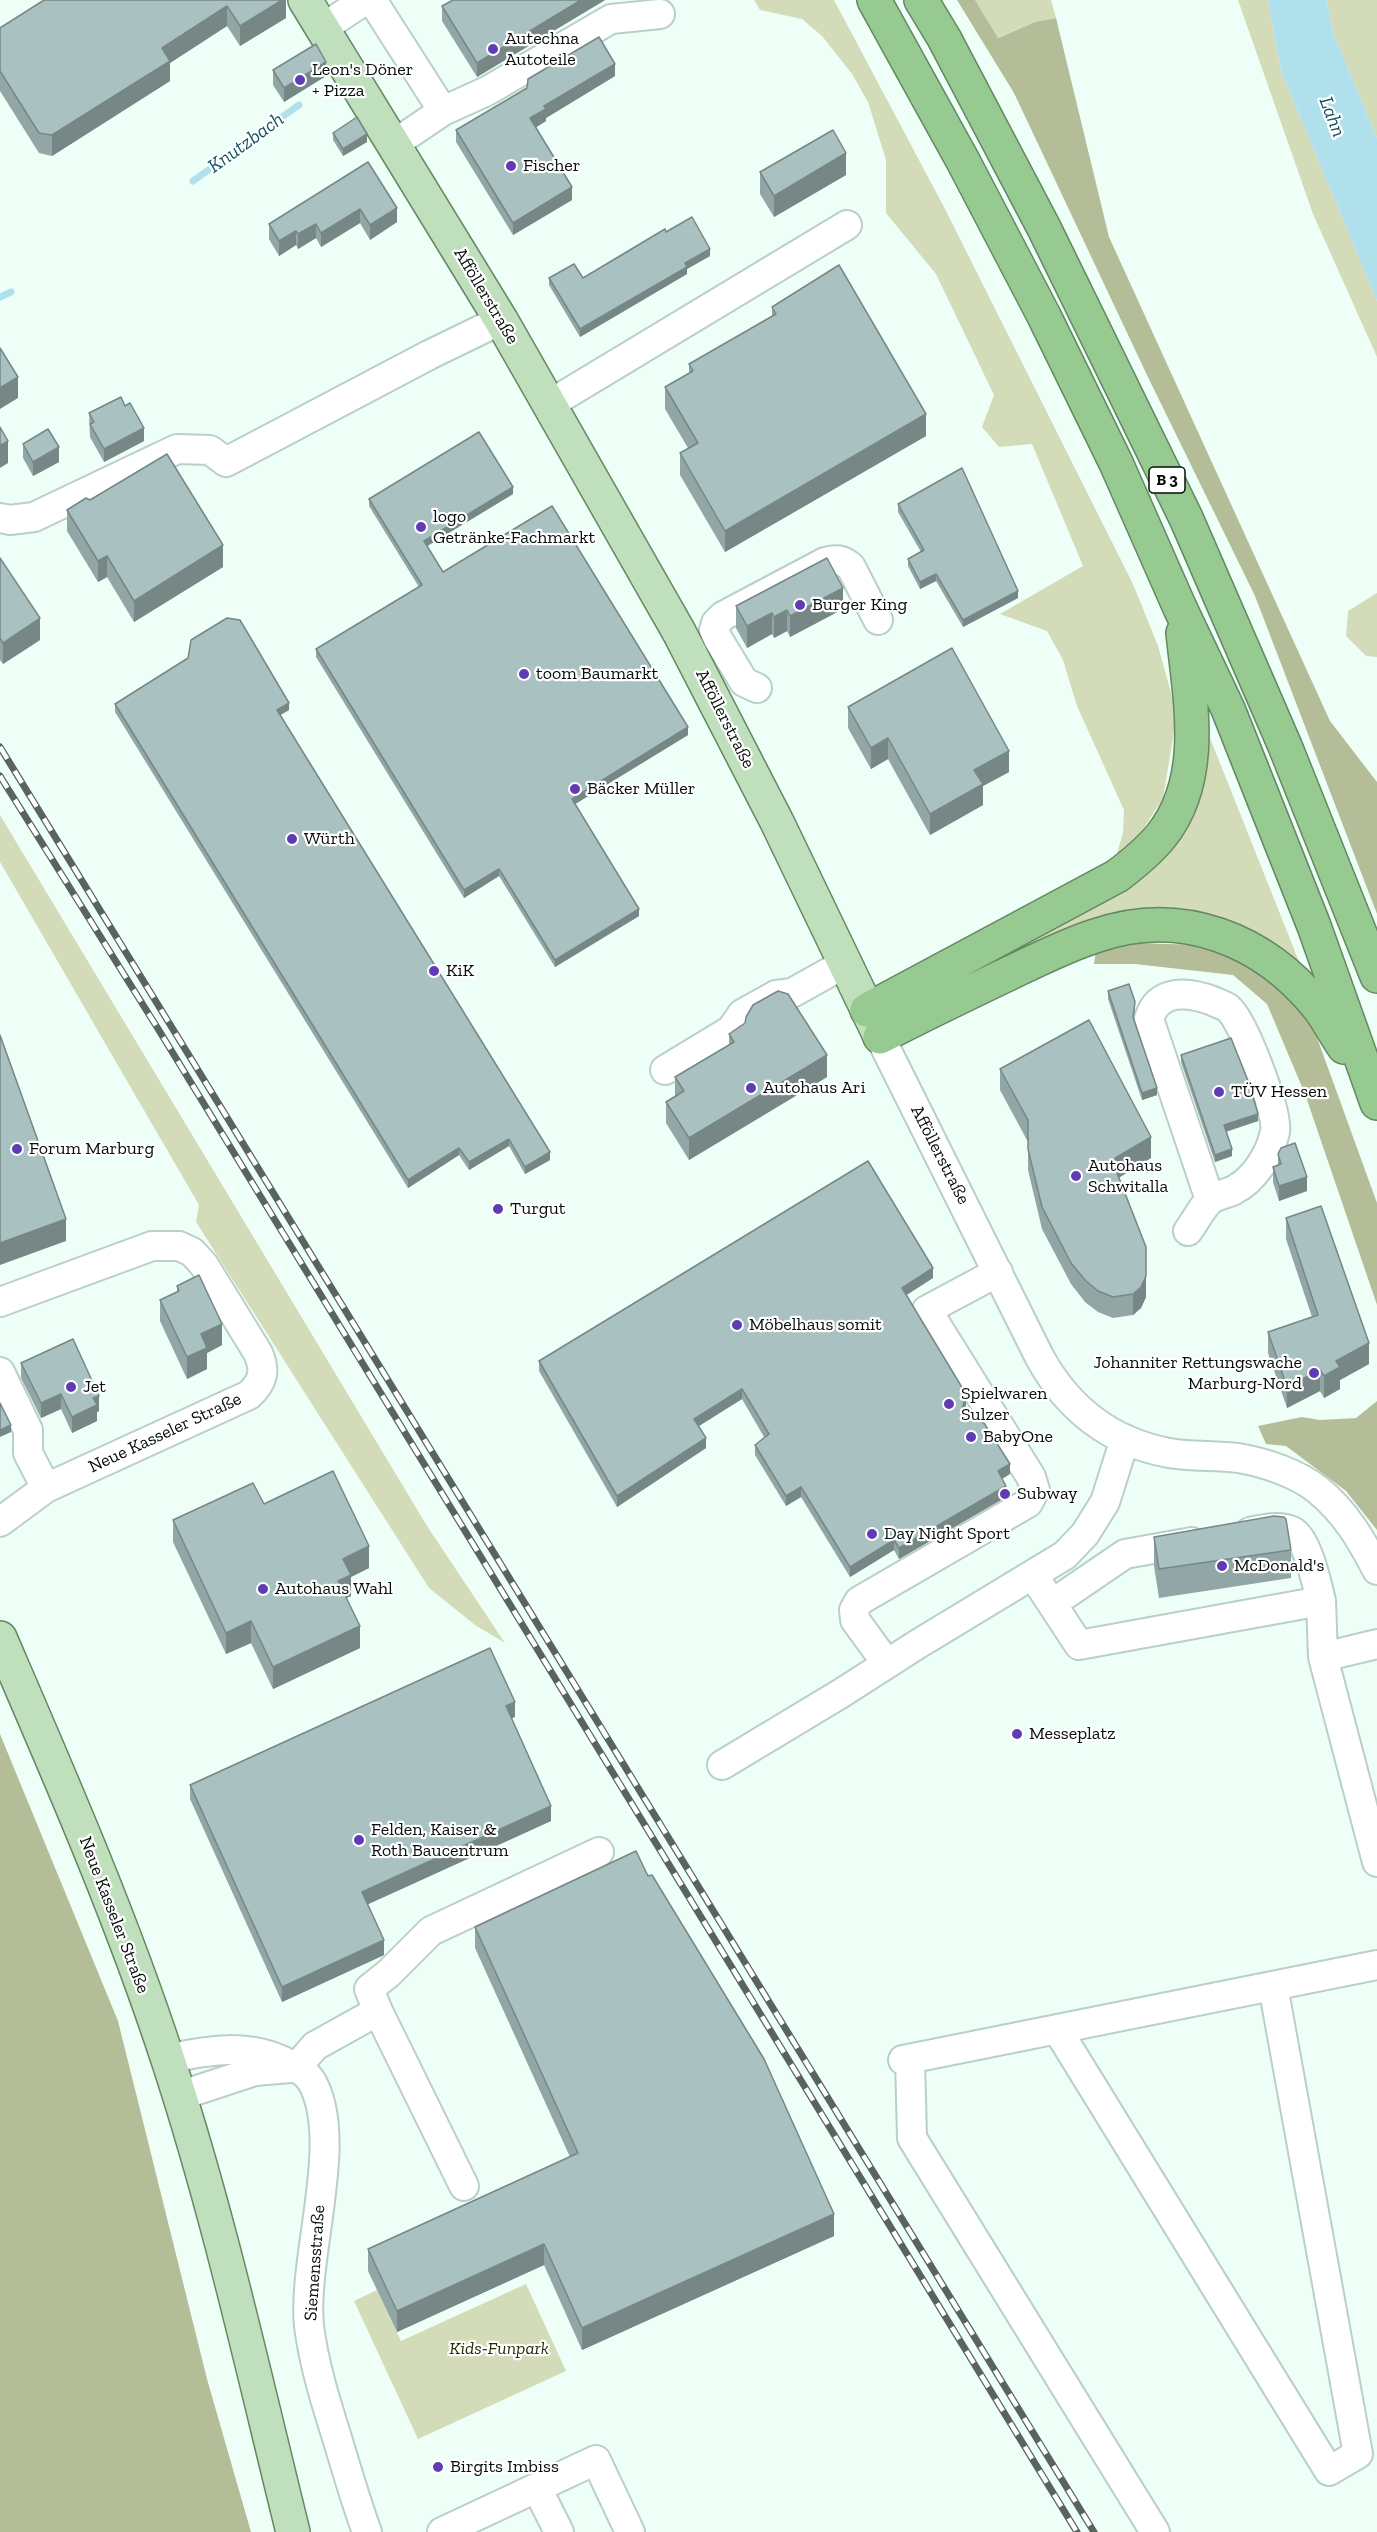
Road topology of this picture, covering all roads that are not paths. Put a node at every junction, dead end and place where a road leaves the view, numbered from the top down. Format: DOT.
graph roads {
  1 [pos="305,0"];
  2 [pos="365,0"];
  3 [pos="372,0"];
  4 [pos="874,0"];
  5 [pos="921,0"];
  6 [pos="660,14"];
  7 [pos="323,28"];
  8 [pos="443,111"];
  9 [pos="394,144"];
  10 [pos="847,225"];
  11 [pos="501,320"];
  12 [pos="550,404"];
  13 [pos="0,518"];
  14 [pos="1180,608"];
  15 [pos="879,620"];
  16 [pos="757,688"];
  17 [pos="844,964"];
  18 [pos="1377,976"];
  19 [pos="874,1023"];
  20 [pos="665,1070"];
  21 [pos="1375,1098"];
  22 [pos="1209,1200"];
  23 [pos="1188,1231"];
  24 [pos="998,1272"];
  25 [pos="0,1302"];
  26 [pos="0,1372"];
  27 [pos="1125,1439"];
  28 [pos="42,1490"];
  29 [pos="0,1503"];
  30 [pos="0,1522"];
  31 [pos="1377,1570"];
  32 [pos="1033,1575"];
  33 [pos="1321,1601"];
  34 [pos="1053,1603"];
  35 [pos="0,1638"];
  36 [pos="1377,1644"];
  37 [pos="1323,1657"];
  38 [pos="882,1666"];
  39 [pos="722,1765"];
  40 [pos="1368,1792"];
  41 [pos="599,1852"];
  42 [pos="1377,1862"];
  43 [pos="1377,1965"];
  44 [pos="1273,1986"];
  45 [pos="378,2011"];
  46 [pos="1057,2029"];
  47 [pos="167,2059"];
  48 [pos="296,2068"];
  49 [pos="179,2096"];
  50 [pos="464,2186"];
  51 [pos="537,2487"];
  52 [pos="487,2523"];
  53 [pos="293,2532"];
  54 [pos="367,2532"];
  55 [pos="442,2532"];
  56 [pos="559,2532"];
  57 [pos="630,2532"];
  58 [pos="1155,2532"];
  1 -- 7 [label="main road, Afföllerstraße"];
  2 -- 7 [label="street"];
  3 -- 8 [label="street"];
  4 -- 14 [label="highway, B 3"];
  5 -- 18 [label="highway, B 3"];
  6 -- 8 [label="street"];
  7 -- 9 [label="main road, Afföllerstraße"];
  8 -- 9 [label="street"];
  9 -- 11 [label="main road, Afföllerstraße"];
  10 -- 12 [label="street"];
  11 -- 12 [label="main road, Afföllerstraße"];
  11 -- 13 [label="street"];
  12 -- 17 [label="main road, Afföllerstraße"];
  14 -- 19 [label="highway"];
  14 -- 21 [label="highway, B 3"];
  15 -- 16 [label="street"];
  17 -- 19 [label="main road, Afföllerstraße"];
  17 -- 20 [label="street"];
  19 -- 21 [label="highway"];
  19 -- 24 [label="street, Afföllerstraße"];
  22 -- 22 [label="street"];
  22 -- 23 [label="street"];
  24 -- 27 [label="street, Afföllerstraße"];
  24 -- 38 [label="street"];
  25 -- 28 [label="street, Neue Kasseler Straße"];
  26 -- 28 [label="street"];
  27 -- 31 [label="street, Afföllerstraße"];
  27 -- 32 [label="street"];
  28 -- 29 [label="street, Neue Kasseler Straße"];
  28 -- 30 [label="street, Neue Kasseler Straße"];
  32 -- 34 [label="street"];
  32 -- 38 [label="street"];
  33 -- 34 [label="street"];
  33 -- 34 [label="street"];
  33 -- 37 [label="street"];
  35 -- 47 [label="main road, Neue Kasseler Straße"];
  36 -- 37 [label="street"];
  37 -- 40 [label="street"];
  38 -- 39 [label="street"];
  40 -- 42 [label="street"];
  41 -- 45 [label="street"];
  43 -- 44 [label="street"];
  44 -- 46 [label="street"];
  44 -- 46 [label="street"];
  45 -- 48 [label="street"];
  45 -- 50 [label="street"];
  46 -- 58 [label="street"];
  47 -- 48 [label="street, Siemensstraße"];
  47 -- 49 [label="main road, Neue Kasseler Straße"];
  48 -- 49 [label="street"];
  48 -- 54 [label="street, Siemensstraße"];
  49 -- 53 [label="main road, Neue Kasseler Straße"];
  51 -- 52 [label="street"];
  51 -- 56 [label="street"];
  51 -- 57 [label="street"];
  52 -- 55 [label="street"];
}
